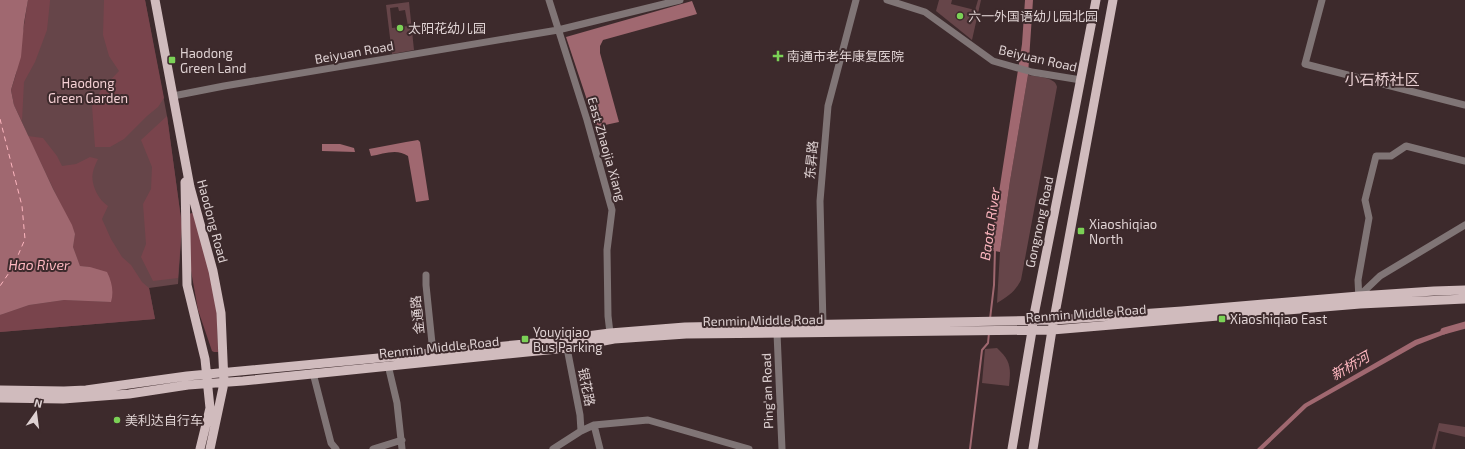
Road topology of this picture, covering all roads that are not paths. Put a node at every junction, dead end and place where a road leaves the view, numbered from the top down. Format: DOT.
graph roads {
  1 [pos="150,0"];
  2 [pos="155,0"];
  3 [pos="549,0"];
  4 [pos="680,0"];
  5 [pos="856,0"];
  6 [pos="887,0"];
  7 [pos="1096,0"];
  8 [pos="1113,0"];
  9 [pos="1322,0"];
  10 [pos="558,30"];
  11 [pos="1081,80"];
  12 [pos="173,96"];
  13 [pos="1465,105"];
  14 [pos="1464,159"];
  15 [pos="1465,225"];
  16 [pos="426,275"];
  17 [pos="1465,290"];
  18 [pos="1465,299"];
  19 [pos="1360,300"];
  20 [pos="1033,320"];
  21 [pos="1054,320"];
  22 [pos="823,326"];
  23 [pos="980,326"];
  24 [pos="996,326"];
  25 [pos="1032,330"];
  26 [pos="1052,330"];
  27 [pos="610,333"];
  28 [pos="777,333"];
  29 [pos="567,348"];
  30 [pos="433,353"];
  31 [pos="388,365"];
  32 [pos="224,373"];
  33 [pos="313,373"];
  34 [pos="207,374"];
  35 [pos="224,383"];
  36 [pos="208,384"];
  37 [pos="0,390"];
  38 [pos="64,395"];
  39 [pos="0,398"];
  40 [pos="594,425"];
  41 [pos="582,431"];
  42 [pos="402,440"];
  43 [pos="200,449"];
  44 [pos="210,449"];
  45 [pos="336,449"];
  46 [pos="373,449"];
  47 [pos="402,449"];
  48 [pos="553,449"];
  49 [pos="600,449"];
  50 [pos="749,449"];
  51 [pos="782,449"];
  52 [pos="1012,449"];
  53 [pos="1032,449"];
  1 -- 34 [label="main road, Haodong Road"];
  2 -- 12 [label="main road, Haodong Road"];
  3 -- 10 [label="street, East Zhaojia Xiang"];
  4 -- 10 [label="street, Beiyuan Road"];
  5 -- 22 [label="street, 东昇路"];
  6 -- 11 [label="street, Beiyuan Road"];
  7 -- 11 [label="main road, Gongnong Road"];
  8 -- 21 [label="main road"];
  9 -- 13 [label="street"];
  10 -- 12 [label="street, Beiyuan Road"];
  10 -- 27 [label="street, East Zhaojia Xiang"];
  11 -- 20 [label="main road, Gongnong Road"];
  12 -- 32 [label="main road, Haodong Road"];
  14 -- 19 [label="street"];
  15 -- 19 [label="street"];
  16 -- 30 [label="street, 金通路"];
  17 -- 19 [label="main road, Renmin Middle Road"];
  18 -- 19 [label="main road, Renmin Middle Road"];
  19 -- 21 [label="main road, Renmin Middle Road"];
  19 -- 26 [label="main road, Renmin Middle Road"];
  20 -- 21 [label="main road, Renmin Middle Road"];
  20 -- 24 [label="main road, Renmin Middle Road"];
  20 -- 25 [label="main road, Gongnong Road"];
  21 -- 26 [label="main road"];
  22 -- 23 [label="main road, Renmin Middle Road"];
  22 -- 27 [label="main road, Renmin Middle Road"];
  23 -- 24 [label="main road, Renmin Middle Road"];
  23 -- 28 [label="main road, Renmin Middle Road"];
  24 -- 25 [label="main road, Renmin Middle Road"];
  25 -- 26 [label="main road, Renmin Middle Road"];
  25 -- 52 [label="main road, Gongnong Road"];
  26 -- 53 [label="main road"];
  27 -- 30 [label="main road, Renmin Middle Road"];
  28 -- 29 [label="main road, Renmin Middle Road"];
  28 -- 51 [label="street, Ping'an Road"];
  29 -- 31 [label="main road, Renmin Middle Road"];
  29 -- 41 [label="street, 银花路"];
  30 -- 32 [label="main road, Renmin Middle Road"];
  31 -- 33 [label="main road, Renmin Middle Road"];
  31 -- 42 [label="street"];
  32 -- 34 [label="main road, Renmin Middle Road"];
  32 -- 35 [label="main road, Haodong Road"];
  33 -- 35 [label="main road, Renmin Middle Road"];
  33 -- 45 [label="street"];
  34 -- 36 [label="main road, Haodong Road"];
  34 -- 38 [label="main road, Renmin Middle Road"];
  35 -- 36 [label="main road, Renmin Middle Road"];
  35 -- 44 [label="main road, Haodong Road"];
  36 -- 38 [label="main road, Renmin Middle Road"];
  36 -- 43 [label="main road, Haodong Road"];
  37 -- 38 [label="main road"];
  38 -- 39 [label="main road"];
  40 -- 41 [label="street"];
  40 -- 49 [label="street, 银花路"];
  40 -- 50 [label="street"];
  41 -- 48 [label="street"];
  42 -- 46 [label="street"];
  42 -- 47 [label="street"];
}
